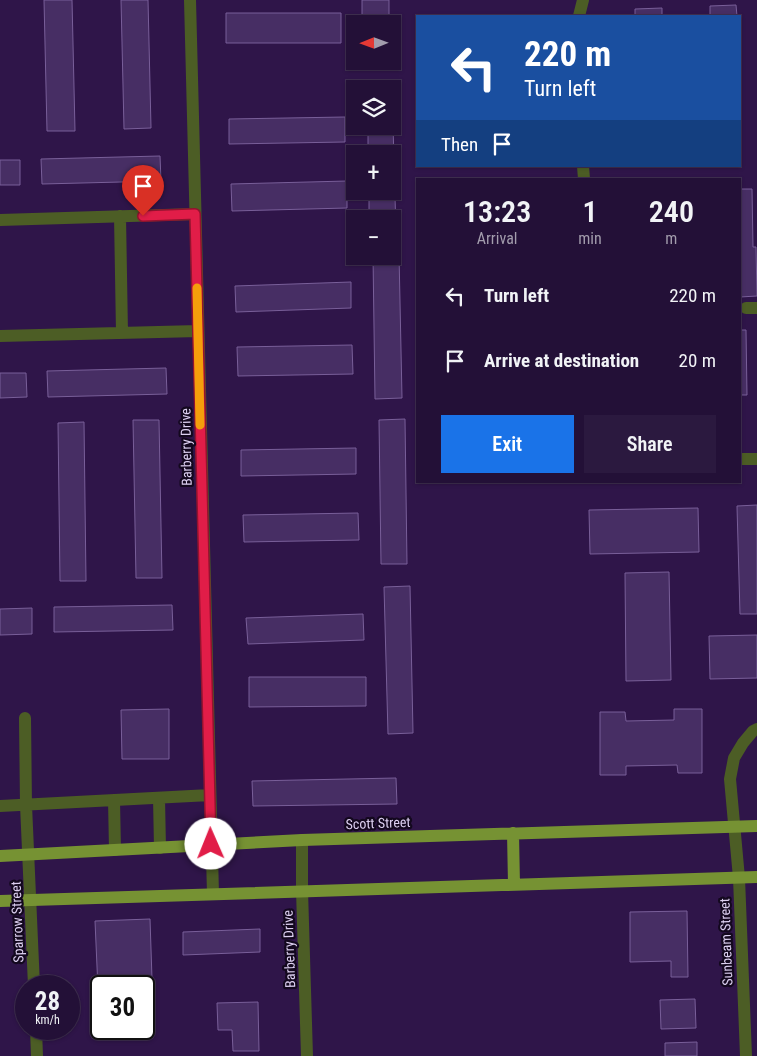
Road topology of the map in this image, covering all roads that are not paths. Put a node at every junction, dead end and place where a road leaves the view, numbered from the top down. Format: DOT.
graph roads {
  1 [pos="190,0"];
  2 [pos="583,0"];
  3 [pos="579,15"];
  4 [pos="195,214"];
  5 [pos="120,216"];
  6 [pos="0,220"];
  7 [pos="198,330"];
  8 [pos="122,333"];
  9 [pos="0,336"];
  10 [pos="741,459"];
  11 [pos="757,459"];
  12 [pos="24,718"];
  13 [pos="757,729"];
  14 [pos="210,795"];
  15 [pos="159,798"];
  16 [pos="114,800"];
  17 [pos="26,805"];
  18 [pos="0,806"];
  19 [pos="734,826"];
  20 [pos="757,826"];
  21 [pos="513,833"];
  22 [pos="302,840"];
  23 [pos="211,844"];
  24 [pos="160,848"];
  25 [pos="115,850"];
  26 [pos="0,856"];
  27 [pos="29,856"];
  28 [pos="757,877"];
  29 [pos="739,878"];
  30 [pos="514,884"];
  31 [pos="302,890"];
  32 [pos="213,894"];
  33 [pos="31,900"];
  34 [pos="0,901"];
  35 [pos="34,975"];
  36 [pos="36,1040"];
  37 [pos="37,1056"];
  38 [pos="307,1056"];
  39 [pos="746,1056"];
  1 -- 4 [label="street, Barberry Drive"];
  2 -- 3 [label="street"];
  4 -- 5 [label="street"];
  4 -- 7 [label="street, Barberry Drive"];
  5 -- 6 [label="street"];
  5 -- 8 [label="street"];
  7 -- 8 [label="street"];
  7 -- 14 [label="street, Barberry Drive"];
  8 -- 9 [label="street"];
  10 -- 11 [label="street"];
  12 -- 17 [label="street, Sparrow Street"];
  13 -- 19 [label="street, Sunbeam Street"];
  14 -- 15 [label="street"];
  14 -- 23 [label="street, Barberry Drive"];
  15 -- 16 [label="street"];
  15 -- 24 [label="street"];
  16 -- 17 [label="street"];
  16 -- 25 [label="street"];
  17 -- 18 [label="street"];
  17 -- 27 [label="street, Sparrow Street"];
  19 -- 20 [label="main road, Scott Street"];
  19 -- 21 [label="main road, Scott Street"];
  19 -- 29 [label="street, Sunbeam Street"];
  21 -- 22 [label="main road, Scott Street"];
  21 -- 30 [label="main road"];
  22 -- 23 [label="main road, Scott Street"];
  22 -- 31 [label="street, Barberry Drive"];
  23 -- 24 [label="main road, Scott Street"];
  23 -- 32 [label="street, Barberry Drive"];
  24 -- 25 [label="main road, Scott Street"];
  25 -- 27 [label="main road, Scott Street"];
  26 -- 27 [label="main road, Scott Street"];
  27 -- 33 [label="street, Sparrow Street"];
  28 -- 29 [label="main road"];
  29 -- 30 [label="main road"];
  29 -- 39 [label="street, Sunbeam Street"];
  30 -- 31 [label="main road"];
  31 -- 32 [label="main road"];
  31 -- 38 [label="street, Barberry Drive"];
  32 -- 33 [label="main road"];
  33 -- 34 [label="main road"];
  33 -- 35 [label="street, Sparrow Street"];
  36 -- 37 [label="street"];
}
